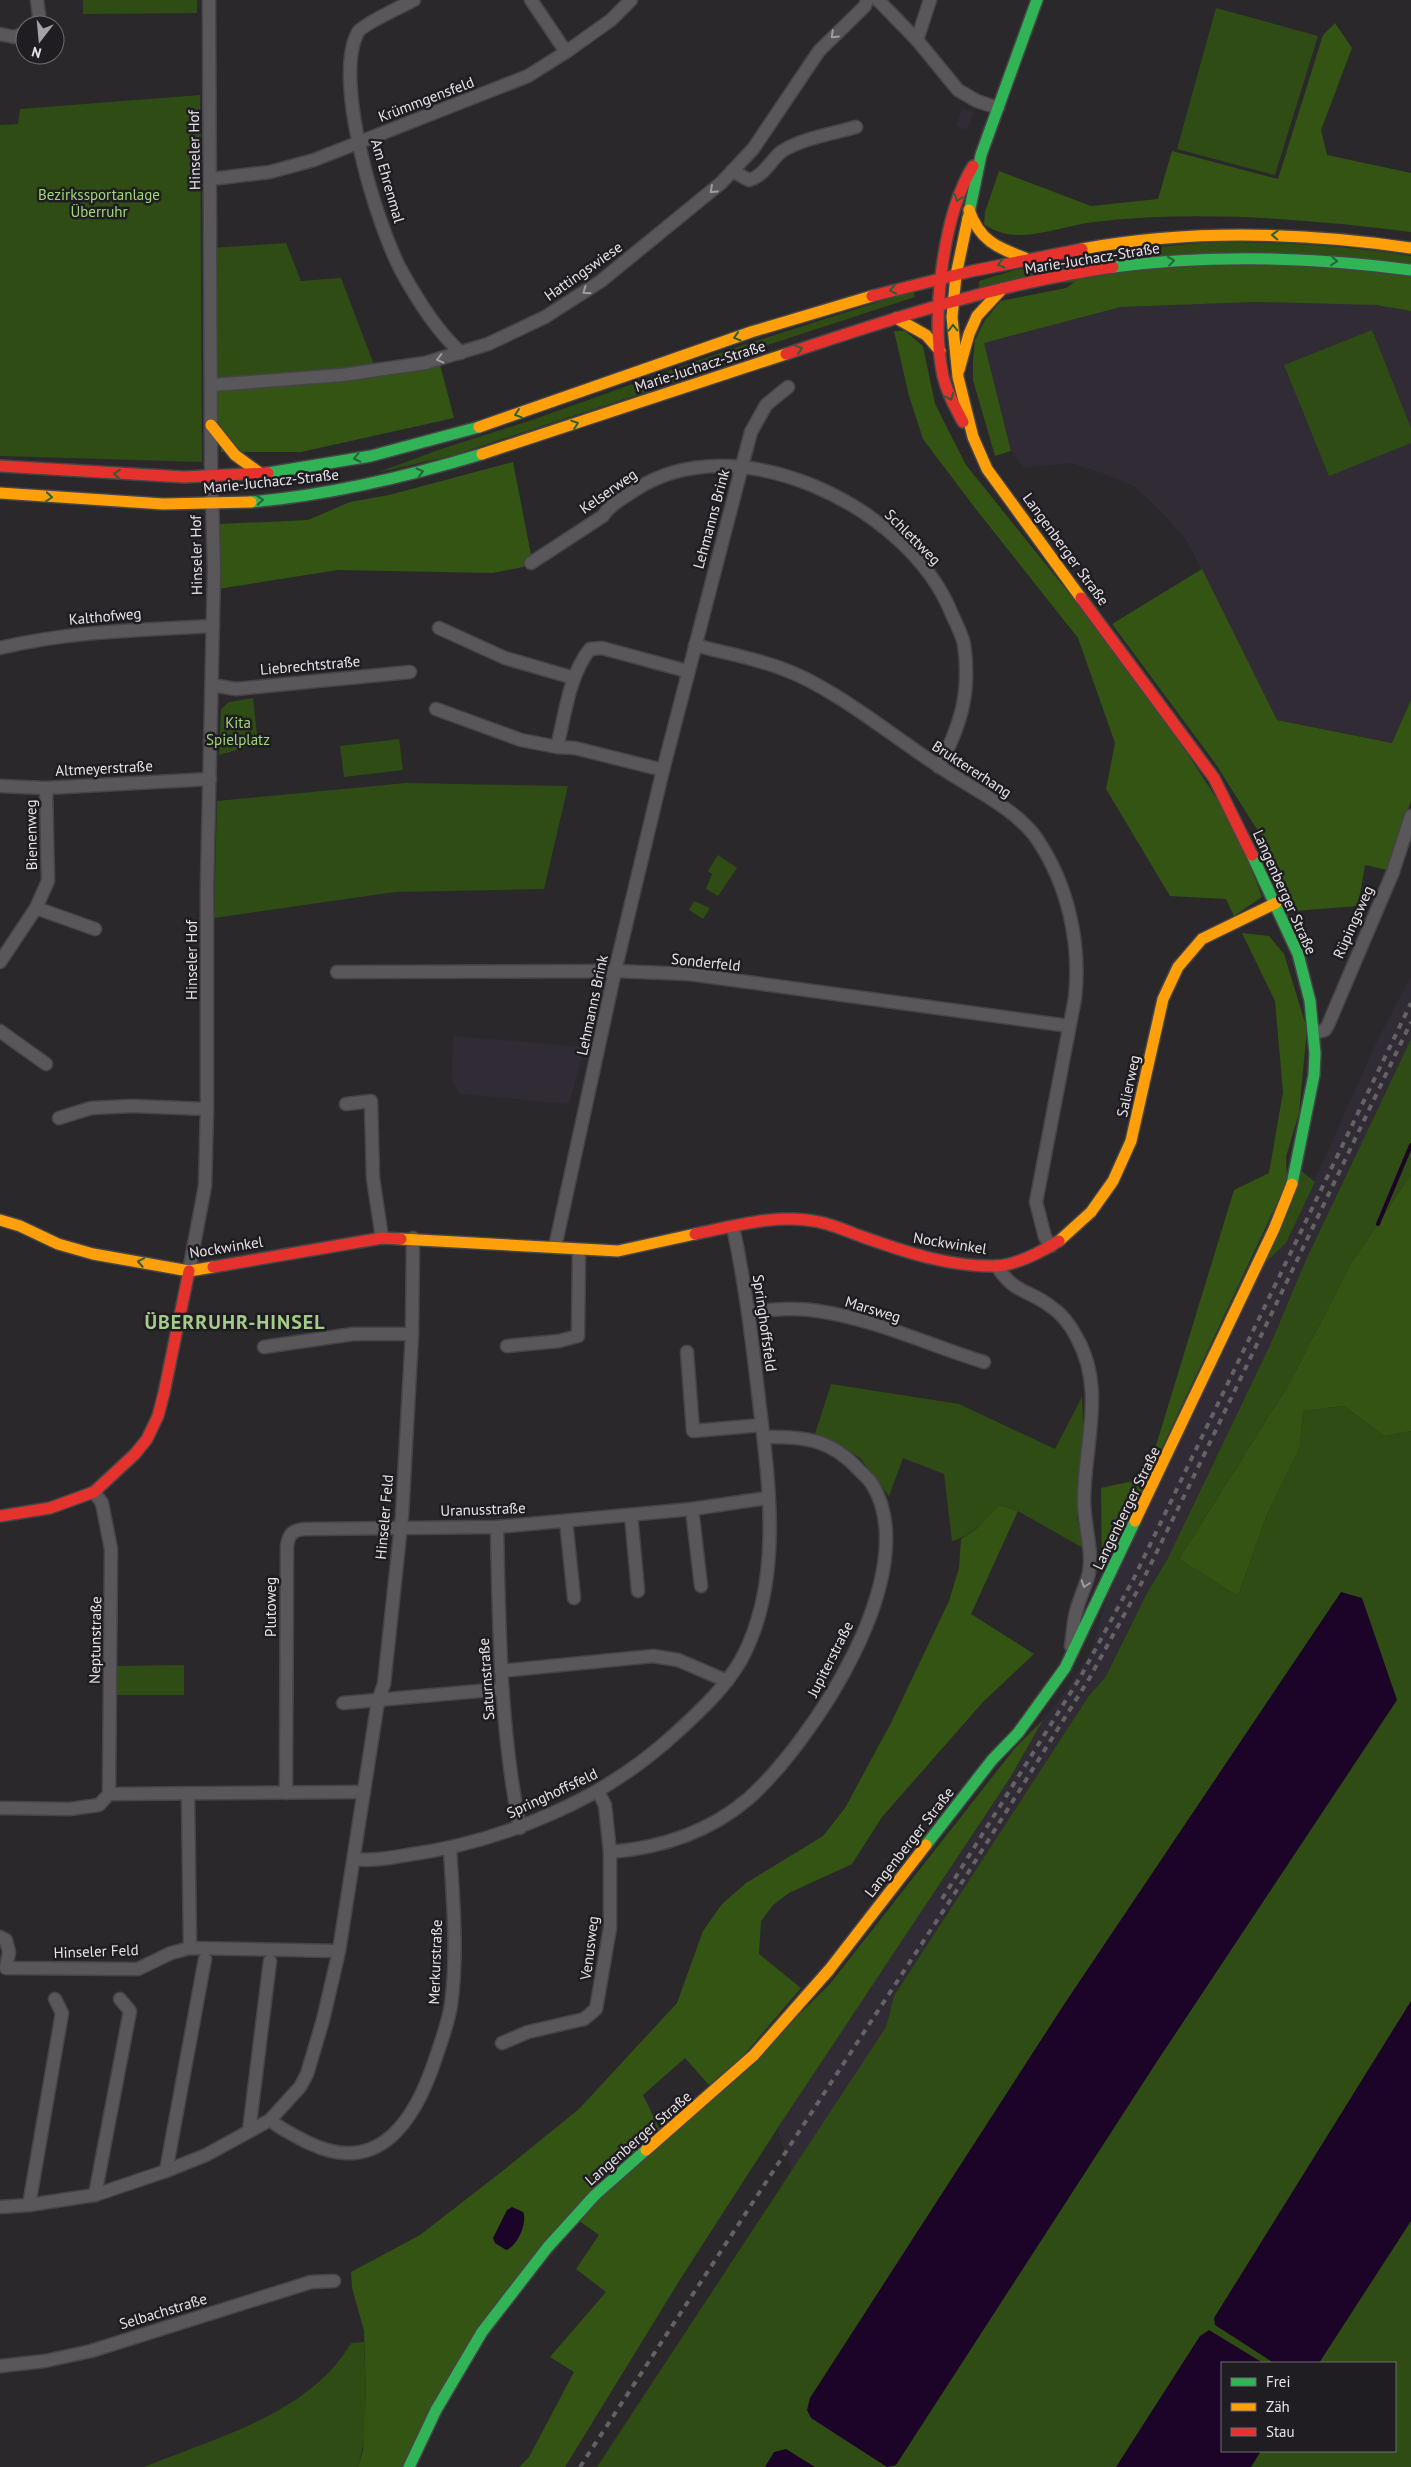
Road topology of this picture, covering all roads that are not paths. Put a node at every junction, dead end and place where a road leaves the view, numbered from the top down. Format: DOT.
graph roads {
  1 [pos="37,0"];
  2 [pos="209,0"];
  3 [pos="414,0"];
  4 [pos="531,0"];
  5 [pos="631,0"];
  6 [pos="868,0"];
  7 [pos="878,0"];
  8 [pos="930,0"];
  9 [pos="1037,0"];
  10 [pos="39,15"];
  11 [pos="0,34"];
  12 [pos="15,37"];
  13 [pos="918,40"];
  14 [pos="566,52"];
  15 [pos="998,108"];
  16 [pos="856,128"];
  17 [pos="359,142"];
  18 [pos="981,155"];
  19 [pos="732,171"];
  20 [pos="210,179"];
  21 [pos="969,209"];
  22 [pos="1411,248"];
  23 [pos="1025,258"];
  24 [pos="1411,270"];
  25 [pos="956,275"];
  26 [pos="940,279"];
  27 [pos="1002,288"];
  28 [pos="953,302"];
  29 [pos="938,305"];
  30 [pos="896,318"];
  31 [pos="940,351"];
  32 [pos="462,353"];
  33 [pos="958,376"];
  34 [pos="212,385"];
  35 [pos="788,387"];
  36 [pos="211,425"];
  37 [pos="973,437"];
  38 [pos="0,466"];
  39 [pos="742,466"];
  40 [pos="261,474"];
  41 [pos="211,477"];
  42 [pos="0,493"];
  43 [pos="212,504"];
  44 [pos="531,563"];
  45 [pos="213,626"];
  46 [pos="439,628"];
  47 [pos="695,645"];
  48 [pos="0,648"];
  49 [pos="687,671"];
  50 [pos="410,672"];
  51 [pos="574,678"];
  52 [pos="212,685"];
  53 [pos="436,709"];
  54 [pos="558,747"];
  55 [pos="939,767"];
  56 [pos="662,770"];
  57 [pos="210,779"];
  58 [pos="0,786"];
  59 [pos="46,788"];
  60 [pos="1411,816"];
  61 [pos="1276,903"];
  62 [pos="36,908"];
  63 [pos="95,929"];
  64 [pos="0,962"];
  65 [pos="615,971"];
  66 [pos="337,972"];
  67 [pos="1069,1026"];
  68 [pos="0,1031"];
  69 [pos="1314,1033"];
  70 [pos="46,1064"];
  71 [pos="346,1104"];
  72 [pos="207,1109"];
  73 [pos="59,1118"];
  74 [pos="0,1208"];
  75 [pos="0,1220"];
  76 [pos="20,1226"];
  77 [pos="733,1227"];
  78 [pos="382,1238"];
  79 [pos="412,1238"];
  80 [pos="1051,1246"];
  81 [pos="555,1247"];
  82 [pos="579,1250"];
  83 [pos="997,1266"];
  84 [pos="189,1271"];
  85 [pos="749,1312"];
  86 [pos="412,1334"];
  87 [pos="264,1346"];
  88 [pos="507,1346"];
  89 [pos="687,1352"];
  90 [pos="984,1362"];
  91 [pos="763,1431"];
  92 [pos="94,1492"];
  93 [pos="767,1498"];
  94 [pos="692,1509"];
  95 [pos="631,1515"];
  96 [pos="0,1516"];
  97 [pos="566,1521"];
  98 [pos="496,1527"];
  99 [pos="401,1528"];
  100 [pos="701,1586"];
  101 [pos="638,1591"];
  102 [pos="574,1598"];
  103 [pos="1066,1668"];
  104 [pos="501,1671"];
  105 [pos="727,1681"];
  106 [pos="502,1690"];
  107 [pos="378,1701"];
  108 [pos="343,1703"];
  109 [pos="364,1792"];
  110 [pos="598,1792"];
  111 [pos="286,1793"];
  112 [pos="109,1794"];
  113 [pos="188,1794"];
  114 [pos="0,1808"];
  115 [pos="520,1828"];
  116 [pos="450,1849"];
  117 [pos="610,1852"];
  118 [pos="354,1859"];
  119 [pos="0,1937"];
  120 [pos="190,1948"];
  121 [pos="339,1951"];
  122 [pos="205,1959"];
  123 [pos="270,1961"];
  124 [pos="55,1999"];
  125 [pos="120,1999"];
  126 [pos="502,2043"];
  127 [pos="270,2120"];
  128 [pos="249,2131"];
  129 [pos="166,2172"];
  130 [pos="95,2195"];
  131 [pos="29,2206"];
  132 [pos="0,2207"];
  133 [pos="334,2281"];
  134 [pos="0,2366"];
  135 [pos="409,2467"];
  1 -- 10 [label="street"];
  2 -- 20 [label="street, Hinseler Hof"];
  3 -- 17 [label="street, Am Ehrenmal"];
  4 -- 14 [label="street"];
  5 -- 14 [label="street, Krümmgensfeld"];
  6 -- 19 [label="street, Hattingswiese, one-way"];
  7 -- 13 [label="street"];
  8 -- 13 [label="street"];
  9 -- 15 [label="main road, Langenberger Straße"];
  11 -- 12 [label="street"];
  13 -- 15 [label="street"];
  14 -- 17 [label="street, Krümmgensfeld"];
  15 -- 18 [label="main road, Langenberger Straße"];
  16 -- 19 [label="street"];
  17 -- 20 [label="street, Krümmgensfeld"];
  17 -- 32 [label="street, Am Ehrenmal"];
  18 -- 21 [label="main road, Langenberger Straße"];
  18 -- 26 [label="main road, Langenberger Straße, one-way"];
  19 -- 32 [label="street, Hattingswiese, one-way"];
  20 -- 34 [label="street, Hinseler Hof"];
  21 -- 23 [label="main road"];
  21 -- 25 [label="main road, Langenberger Straße"];
  22 -- 23 [label="main road, Marie-Juchacz-Straße, one-way"];
  23 -- 25 [label="main road, Marie-Juchacz-Straße, one-way"];
  27 -- 24 [label="main road, Marie-Juchacz-Straße, one-way"];
  25 -- 26 [label="main road, Marie-Juchacz-Straße"];
  25 -- 28 [label="main road, Langenberger Straße"];
  26 -- 29 [label="main road, Langenberger Straße"];
  26 -- 40 [label="main road, Marie-Juchacz-Straße, one-way"];
  27 -- 28 [label="main road, Marie-Juchacz-Straße"];
  27 -- 33 [label="main road"];
  28 -- 29 [label="main road, Marie-Juchacz-Straße"];
  33 -- 28 [label="main road, Langenberger Straße, one-way"];
  29 -- 30 [label="main road, Marie-Juchacz-Straße"];
  29 -- 31 [label="main road, Langenberger Straße"];
  30 -- 31 [label="main road"];
  43 -- 30 [label="main road, Marie-Juchacz-Straße, one-way"];
  31 -- 37 [label="main road, Langenberger Straße, one-way"];
  32 -- 34 [label="street, Hattingswiese, one-way"];
  33 -- 37 [label="main road, Langenberger Straße"];
  34 -- 36 [label="street, Hinseler Hof"];
  35 -- 39 [label="street, Lehmanns Brink"];
  36 -- 40 [label="main road"];
  36 -- 41 [label="street, Hinseler Hof"];
  37 -- 61 [label="main road, Langenberger Straße"];
  41 -- 38 [label="main road, Marie-Juchacz-Straße, one-way"];
  39 -- 44 [label="street, Kelserweg"];
  39 -- 47 [label="street, Lehmanns Brink"];
  39 -- 55 [label="street, Schlettweg"];
  40 -- 41 [label="main road, Marie-Juchacz-Straße"];
  41 -- 43 [label="street, Hinseler Hof"];
  42 -- 43 [label="main road, Marie-Juchacz-Straße, one-way"];
  43 -- 45 [label="street, Hinseler Hof"];
  45 -- 48 [label="street, Kalthofweg"];
  45 -- 52 [label="street, Hinseler Hof"];
  46 -- 51 [label="street"];
  47 -- 49 [label="street, Lehmanns Brink"];
  47 -- 55 [label="street, Bruktererhang"];
  49 -- 51 [label="street"];
  49 -- 56 [label="street, Lehmanns Brink"];
  50 -- 52 [label="street, Liebrechtstraße"];
  51 -- 54 [label="street"];
  52 -- 57 [label="street, Hinseler Hof"];
  53 -- 54 [label="street"];
  54 -- 56 [label="street"];
  55 -- 67 [label="street, Bruktererhang"];
  56 -- 65 [label="street, Lehmanns Brink"];
  57 -- 59 [label="street, Altmeyerstraße"];
  57 -- 72 [label="street, Hinseler Hof"];
  58 -- 59 [label="street, Altmeyerstraße"];
  59 -- 62 [label="street, Bienenweg"];
  60 -- 69 [label="street, Rüpingsweg"];
  61 -- 69 [label="main road, Langenberger Straße"];
  61 -- 80 [label="main road, Salierweg"];
  62 -- 63 [label="street"];
  62 -- 64 [label="street, Bienenweg"];
  65 -- 66 [label="street, Sonderfeld"];
  65 -- 67 [label="street, Sonderfeld"];
  65 -- 81 [label="street, Lehmanns Brink"];
  67 -- 80 [label="street, Bruktererhang"];
  68 -- 70 [label="street"];
  69 -- 103 [label="main road, Langenberger Straße"];
  71 -- 78 [label="street"];
  72 -- 73 [label="street"];
  72 -- 84 [label="street, Hinseler Hof"];
  74 -- 76 [label="main road, Nockwinkel"];
  75 -- 76 [label="main road, Nockwinkel"];
  84 -- 76 [label="main road, Nockwinkel, one-way"];
  77 -- 82 [label="main road, Nockwinkel"];
  77 -- 83 [label="main road, Nockwinkel"];
  77 -- 85 [label="street, Springhoffsfeld"];
  78 -- 79 [label="main road, Nockwinkel"];
  78 -- 84 [label="main road, Nockwinkel"];
  79 -- 81 [label="main road, Nockwinkel"];
  79 -- 86 [label="street, Hinseler Feld"];
  80 -- 83 [label="main road, Salierweg"];
  81 -- 82 [label="main road, Nockwinkel"];
  82 -- 88 [label="street"];
  83 -- 103 [label="street, Nockwinkel, one-way"];
  84 -- 92 [label="main road"];
  85 -- 90 [label="street, Marsweg"];
  85 -- 91 [label="street, Springhoffsfeld"];
  86 -- 87 [label="street"];
  86 -- 99 [label="street, Hinseler Feld"];
  89 -- 91 [label="street"];
  91 -- 93 [label="street, Springhoffsfeld"];
  91 -- 117 [label="street, Jupiterstraße"];
  92 -- 96 [label="main road"];
  92 -- 112 [label="street, Neptunstraße"];
  93 -- 94 [label="street, Uranusstraße"];
  93 -- 105 [label="street, Springhoffsfeld"];
  94 -- 95 [label="street, Uranusstraße"];
  94 -- 100 [label="street"];
  95 -- 97 [label="street, Uranusstraße"];
  95 -- 101 [label="street"];
  97 -- 98 [label="street, Uranusstraße"];
  97 -- 102 [label="street"];
  98 -- 99 [label="street, Uranusstraße"];
  98 -- 104 [label="street, Saturnstraße"];
  99 -- 107 [label="street, Hinseler Feld"];
  99 -- 111 [label="street, Plutoweg"];
  103 -- 135 [label="main road, Langenberger Straße"];
  104 -- 105 [label="street"];
  104 -- 106 [label="street, Saturnstraße"];
  105 -- 110 [label="street, Springhoffsfeld"];
  106 -- 107 [label="street"];
  106 -- 115 [label="street, Saturnstraße"];
  107 -- 108 [label="street"];
  107 -- 109 [label="street, Hinseler Feld"];
  109 -- 111 [label="street"];
  109 -- 118 [label="street, Hinseler Feld"];
  110 -- 115 [label="street, Springhoffsfeld"];
  110 -- 117 [label="street, Venusweg"];
  111 -- 113 [label="street"];
  112 -- 113 [label="street"];
  112 -- 114 [label="street"];
  113 -- 120 [label="street"];
  115 -- 116 [label="street, Springhoffsfeld"];
  116 -- 118 [label="street, Springhoffsfeld"];
  116 -- 127 [label="street, Merkurstraße"];
  117 -- 126 [label="street, Venusweg"];
  118 -- 121 [label="street, Hinseler Feld"];
  119 -- 120 [label="street, Hinseler Feld"];
  120 -- 121 [label="street, Hinseler Feld"];
  121 -- 127 [label="street, Hinseler Feld"];
  122 -- 129 [label="street"];
  123 -- 128 [label="street"];
  124 -- 131 [label="street"];
  125 -- 130 [label="street"];
  127 -- 128 [label="street, Hinseler Feld"];
  128 -- 129 [label="street, Hinseler Feld"];
  129 -- 130 [label="street, Hinseler Feld"];
  130 -- 131 [label="street, Hinseler Feld"];
  131 -- 132 [label="street, Hinseler Feld"];
  133 -- 134 [label="street, Selbachstraße"];
}
